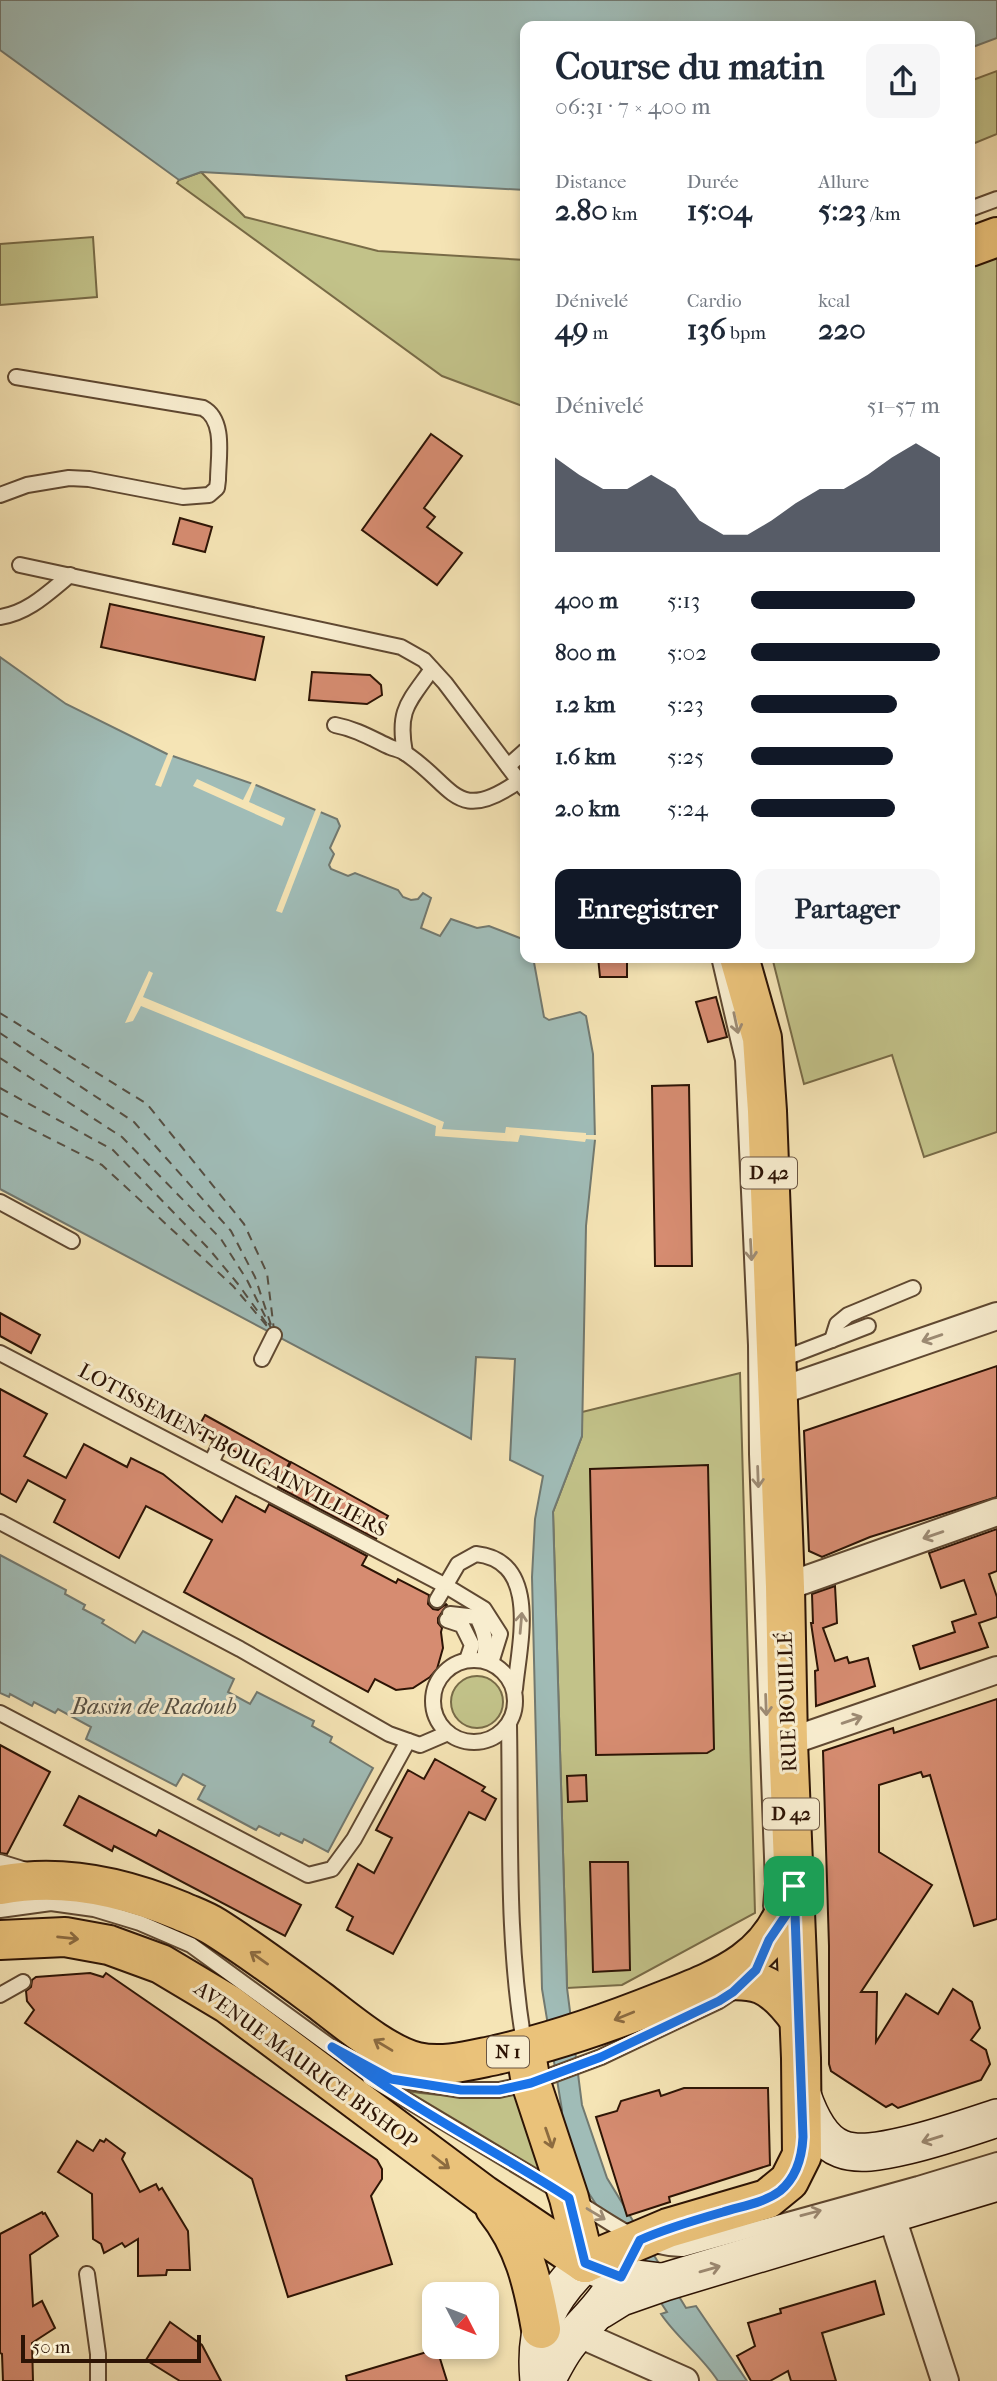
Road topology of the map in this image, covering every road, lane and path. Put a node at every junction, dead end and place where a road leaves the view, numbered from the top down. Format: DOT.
graph roads {
  1 [pos="997,199"];
  2 [pos="975,207"];
  3 [pos="997,237"];
  4 [pos="975,245"];
  5 [pos="16,377"];
  6 [pos="0,495"];
  7 [pos="20,565"];
  8 [pos="70,575"];
  9 [pos="0,617"];
  10 [pos="432,669"];
  11 [pos="335,725"];
  12 [pos="405,753"];
  13 [pos="520,755"];
  14 [pos="508,766"];
  15 [pos="520,782"];
  16 [pos="520,786"];
  17 [pos="720,963"];
  18 [pos="741,963"];
  19 [pos="0,1202"];
  20 [pos="72,1241"];
  21 [pos="913,1288"];
  22 [pos="997,1317"];
  23 [pos="868,1326"];
  24 [pos="274,1335"];
  25 [pos="832,1340"];
  26 [pos="0,1353"];
  27 [pos="262,1359"];
  28 [pos="777,1377"];
  29 [pos="220,1444"];
  30 [pos="211,1463"];
  31 [pos="997,1513"];
  32 [pos="0,1522"];
  33 [pos="446,1586"];
  34 [pos="785,1587"];
  35 [pos="437,1600"];
  36 [pos="467,1660"];
  37 [pos="487,1662"];
  38 [pos="997,1670"];
  39 [pos="515,1690"];
  40 [pos="0,1713"];
  41 [pos="509,1725"];
  42 [pos="448,1733"];
  43 [pos="408,1741"];
  44 [pos="788,1742"];
  45 [pos="0,1862"];
  46 [pos="61,1881"];
  47 [pos="0,1885"];
  48 [pos="794,1886"];
  49 [pos="0,1910"];
  50 [pos="0,1940"];
  51 [pos="769,1940"];
  52 [pos="729,1981"];
  53 [pos="23,1982"];
  54 [pos="0,1995"];
  55 [pos="799,2019"];
  56 [pos="332,2047"];
  57 [pos="528,2066"];
  58 [pos="802,2095"];
  59 [pos="997,2118"];
  60 [pos="997,2160"];
  61 [pos="997,2182"];
  62 [pos="484,2195"];
  63 [pos="569,2198"];
  64 [pos="891,2214"];
  65 [pos="640,2240"];
  66 [pos="585,2263"];
  67 [pos="87,2273"];
  68 [pos="621,2277"];
  69 [pos="664,2282"];
  70 [pos="573,2324"];
  71 [pos="98,2381"];
  72 [pos="539,2381"];
  73 [pos="546,2381"];
  74 [pos="685,2381"];
  75 [pos="945,2381"];
  1 -- 2 [label="lane"];
  3 -- 4 [label="main road"];
  5 -- 6 [label="lane"];
  7 -- 8 [label="lane"];
  8 -- 9 [label="lane"];
  8 -- 10 [label="lane"];
  10 -- 12 [label="lane"];
  10 -- 14 [label="lane"];
  11 -- 12 [label="lane"];
  12 -- 16 [label="lane"];
  13 -- 14 [label="lane"];
  14 -- 15 [label="lane"];
  17 -- 51 [label="lane, one-way"];
  18 -- 28 [label="main road, D 42"];
  19 -- 20 [label="lane"];
  21 -- 25 [label="lane"];
  22 -- 28 [label="street, one-way"];
  23 -- 25 [label="lane"];
  24 -- 27 [label="lane"];
  25 -- 28 [label="lane"];
  26 -- 30 [label="lane, LOTISSEMENT BOUGAINVILLIERS"];
  28 -- 34 [label="main road, RUE BOUILLÉ / D 42"];
  29 -- 30 [label="lane"];
  30 -- 33 [label="lane, LOTISSEMENT BOUGAINVILLIERS"];
  31 -- 34 [label="street, one-way"];
  32 -- 43 [label="lane"];
  33 -- 35 [label="lane"];
  33 -- 37 [label="lane, LOTISSEMENT BOUGAINVILLIERS"];
  39 -- 33 [label="lane, one-way"];
  34 -- 44 [label="main road, RUE BOUILLÉ / D 42"];
  36 -- 37 [label="lane"];
  36 -- 37 [label="lane"];
  36 -- 42 [label="lane"];
  37 -- 39 [label="lane"];
  44 -- 38 [label="street, one-way"];
  39 -- 41 [label="lane"];
  40 -- 43 [label="lane"];
  41 -- 42 [label="lane"];
  41 -- 57 [label="lane"];
  42 -- 43 [label="lane"];
  44 -- 48 [label="main road, RUE BOUILLÉ / D 42"];
  45 -- 46 [label="lane"];
  46 -- 47 [label="main road, N 1"];
  57 -- 46 [label="main road, N 1, one-way"];
  48 -- 51 [label="main road, N 1"];
  48 -- 55 [label="main road, RUE BOUILLÉ / D 42"];
  49 -- 56 [label="lane"];
  50 -- 62 [label="main road, AVENUE MAURICE BISHOP, one-way"];
  51 -- 52 [label="main road, N 1"];
  52 -- 55 [label="main road"];
  52 -- 57 [label="main road, N 1, one-way"];
  53 -- 54 [label="lane"];
  55 -- 58 [label="main road, RUE BOUILLÉ / D 42"];
  56 -- 57 [label="lane"];
  56 -- 63 [label="lane"];
  57 -- 63 [label="main road, one-way"];
  59 -- 58 [label="main road, one-way"];
  58 -- 65 [label="main road, RUE BOUILLÉ"];
  65 -- 60 [label="lane, one-way"];
  61 -- 64 [label="main road"];
  62 -- 66 [label="main road, AVENUE MAURICE BISHOP"];
  62 -- 70 [label="main road"];
  63 -- 65 [label="lane, one-way"];
  63 -- 66 [label="main road"];
  69 -- 64 [label="main road, one-way"];
  64 -- 75 [label="street"];
  65 -- 66 [label="main road, RUE BOUILLÉ"];
  65 -- 68 [label="main road"];
  66 -- 68 [label="main road"];
  66 -- 70 [label="main road"];
  67 -- 71 [label="lane"];
  68 -- 69 [label="main road"];
  68 -- 70 [label="main road"];
  69 -- 70 [label="main road"];
  70 -- 72 [label="main road"];
  70 -- 73 [label="main road"];
  70 -- 74 [label="street"];
}
